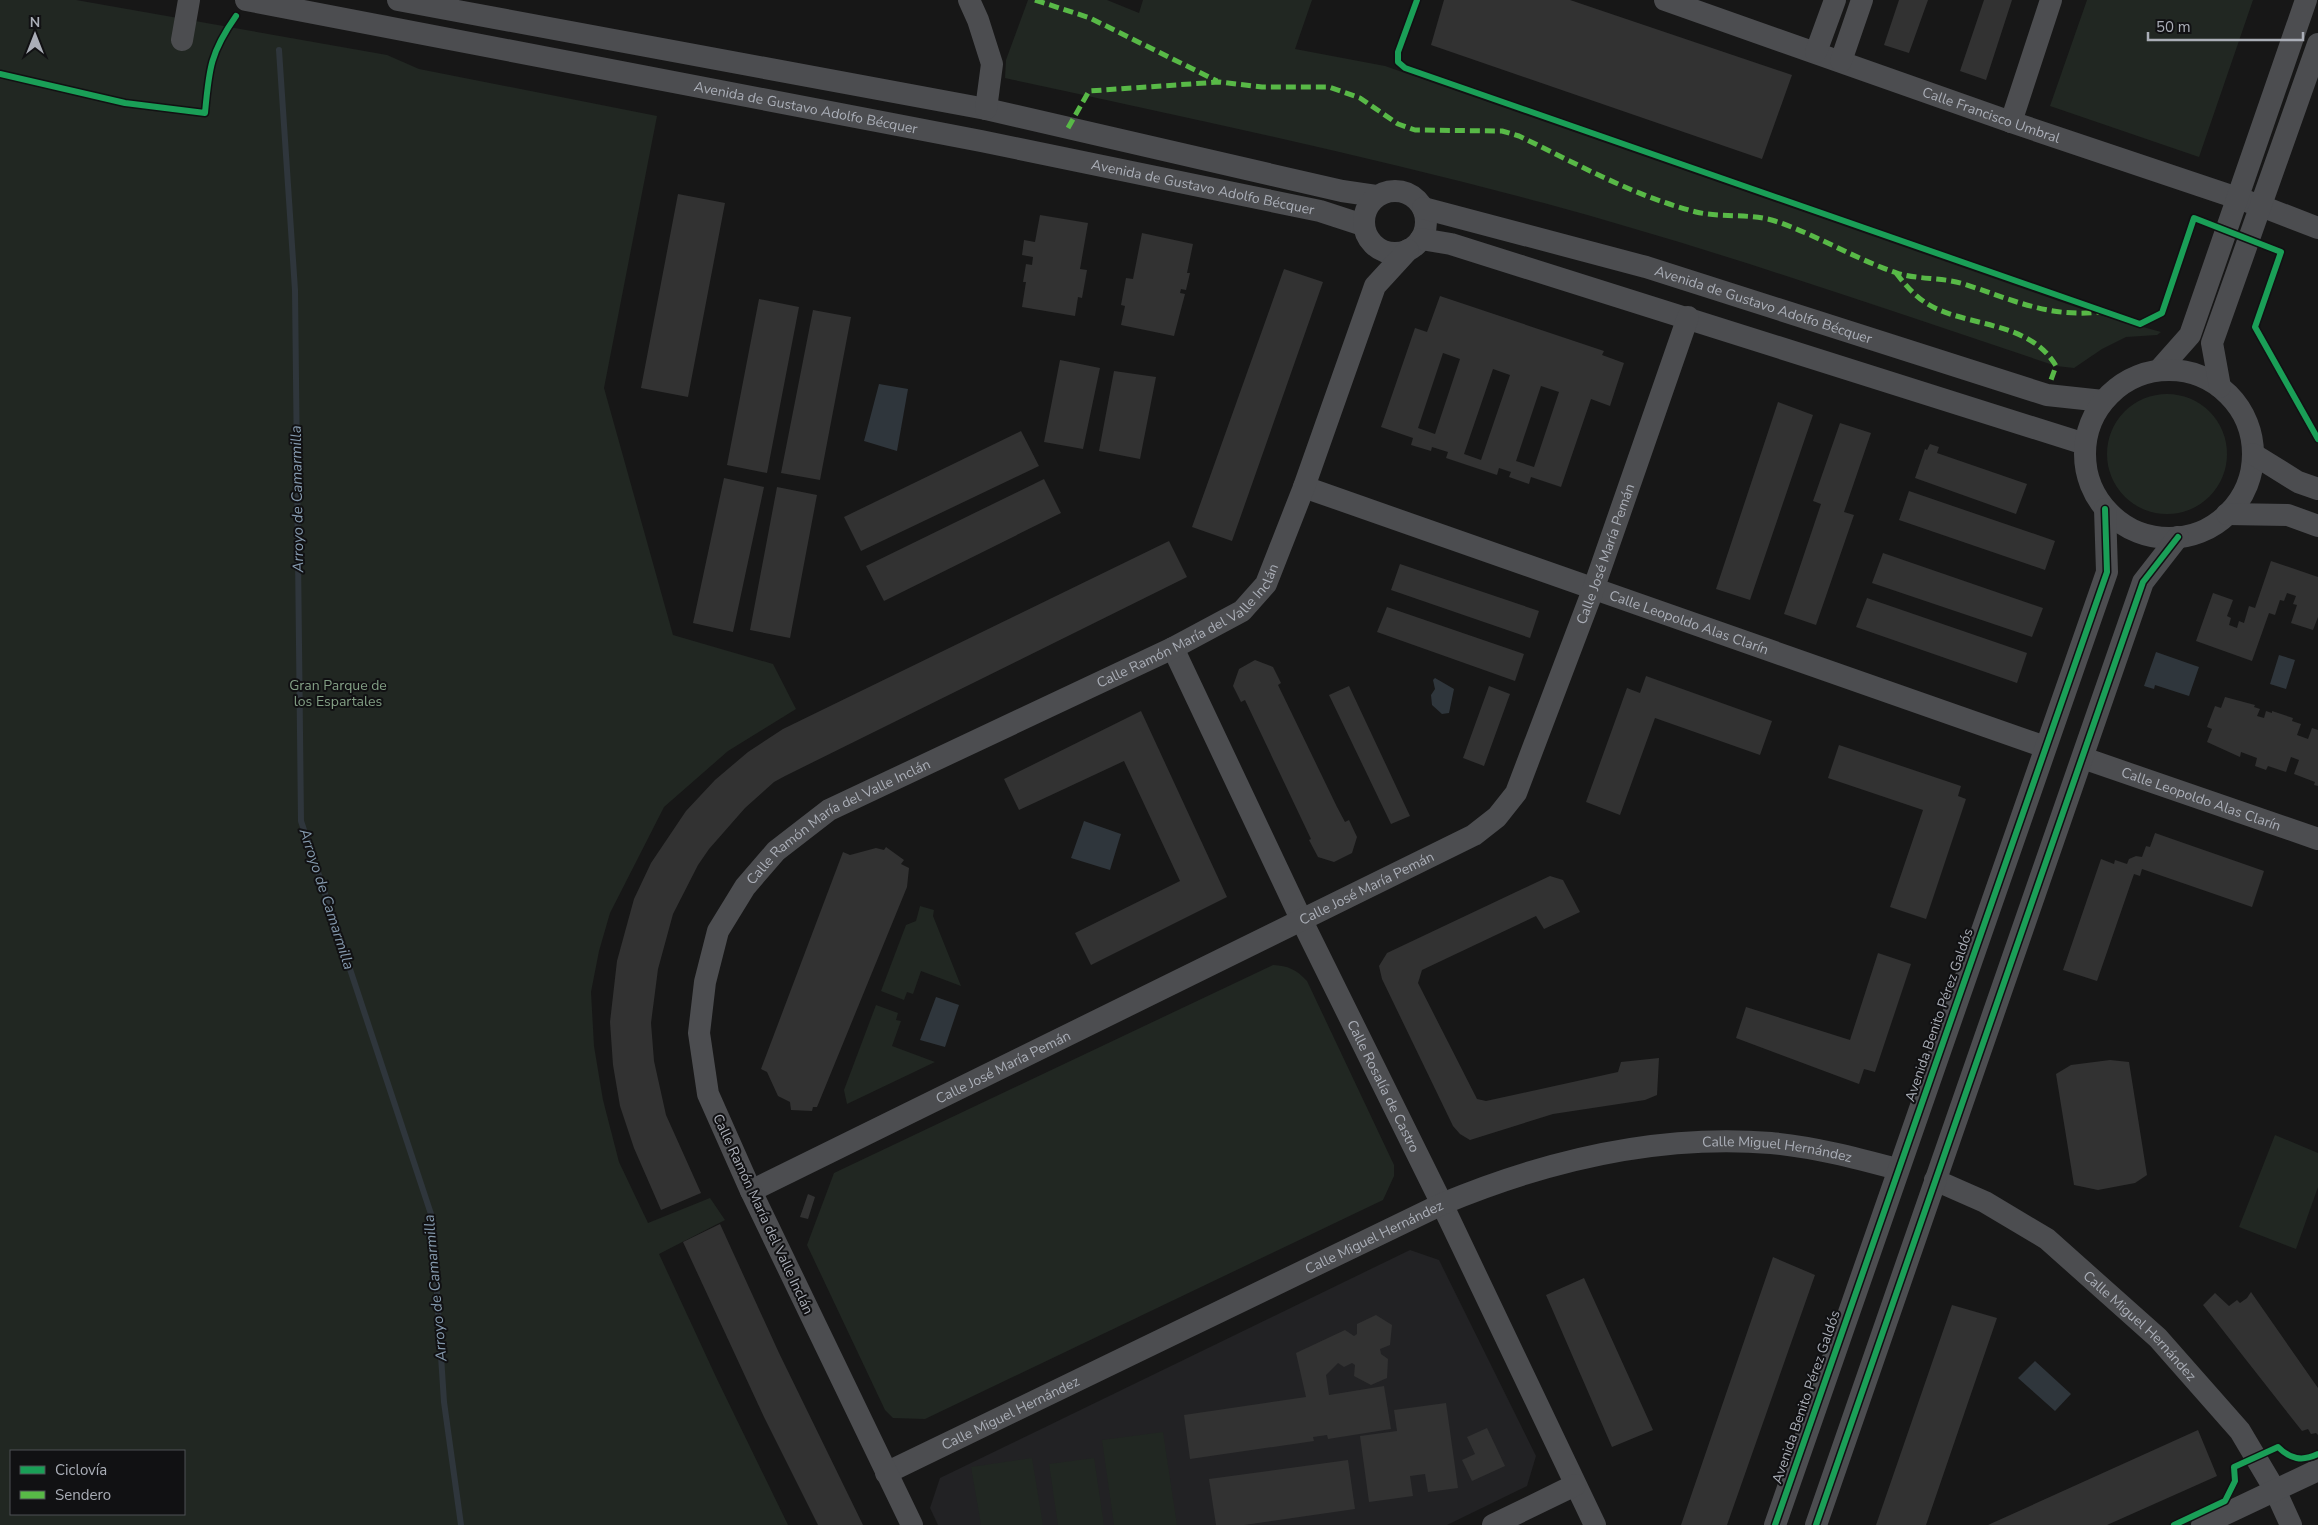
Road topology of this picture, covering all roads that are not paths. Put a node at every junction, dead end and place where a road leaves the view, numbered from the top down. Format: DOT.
graph roads {
  1 [pos="189,0"];
  2 [pos="246,0"];
  3 [pos="398,0"];
  4 [pos="968,0"];
  5 [pos="1665,0"];
  6 [pos="1835,0"];
  7 [pos="1862,0"];
  8 [pos="2052,0"];
  9 [pos="2306,0"];
  10 [pos="182,40"];
  11 [pos="2318,44"];
  12 [pos="1816,52"];
  13 [pos="1841,60"];
  14 [pos="986,110"];
  15 [pos="2011,122"];
  16 [pos="1376,196"];
  17 [pos="2237,197"];
  18 [pos="2261,206"];
  19 [pos="1423,208"];
  20 [pos="2318,228"];
  21 [pos="1366,233"];
  22 [pos="1414,245"];
  23 [pos="1375,286"];
  24 [pos="1688,317"];
  25 [pos="2159,370"];
  26 [pos="2220,387"];
  27 [pos="2103,401"];
  28 [pos="2085,444"];
  29 [pos="2253,454"];
  30 [pos="1304,487"];
  31 [pos="2318,489"];
  32 [pos="2105,509"];
  33 [pos="2227,514"];
  34 [pos="2318,526"];
  35 [pos="2178,537"];
  36 [pos="1593,590"];
  37 [pos="1172,648"];
  38 [pos="2045,747"];
  39 [pos="2083,758"];
  40 [pos="2318,839"];
  41 [pos="1302,921"];
  42 [pos="1898,1169"];
  43 [pos="1935,1180"];
  44 [pos="751,1191"];
  45 [pos="1442,1204"];
  46 [pos="2318,1470"];
  47 [pos="886,1473"];
  48 [pos="1575,1485"];
  49 [pos="2275,1490"];
  50 [pos="912,1525"];
  51 [pos="1493,1525"];
  52 [pos="1595,1525"];
  53 [pos="1775,1525"];
  54 [pos="1816,1525"];
  55 [pos="2202,1525"];
  56 [pos="2291,1525"];
  1 -- 10 [label="street"];
  2 -- 21 [label="street, Avenida de Gustavo Adolfo Bécquer"];
  3 -- 14 [label="street, Avenida de Gustavo Adolfo Bécquer"];
  4 -- 14 [label="street"];
  5 -- 12 [label="street, Calle Francisco Umbral"];
  6 -- 12 [label="street"];
  7 -- 13 [label="street"];
  8 -- 15 [label="street"];
  9 -- 17 [label="street"];
  11 -- 18 [label="street"];
  12 -- 13 [label="street, Calle Francisco Umbral"];
  13 -- 15 [label="street, Calle Francisco Umbral"];
  14 -- 16 [label="street, Avenida de Gustavo Adolfo Bécquer"];
  15 -- 17 [label="street, Calle Francisco Umbral"];
  16 -- 19 [label="street"];
  16 -- 21 [label="street"];
  17 -- 18 [label="street, Calle Francisco Umbral"];
  17 -- 25 [label="street"];
  18 -- 20 [label="street, Calle Francisco Umbral"];
  18 -- 26 [label="street"];
  19 -- 22 [label="street"];
  19 -- 27 [label="street, Avenida de Gustavo Adolfo Bécquer"];
  21 -- 22 [label="street"];
  21 -- 23 [label="street, Calle Ramón María del Valle Inclán"];
  22 -- 23 [label="street, Calle Ramón María del Valle Inclán"];
  22 -- 24 [label="street"];
  23 -- 30 [label="street, Calle Ramón María del Valle Inclán"];
  24 -- 28 [label="street"];
  24 -- 36 [label="street, Calle José María Pemán"];
  25 -- 26 [label="street"];
  25 -- 27 [label="street"];
  26 -- 29 [label="street"];
  27 -- 28 [label="street"];
  28 -- 32 [label="street"];
  29 -- 31 [label="street"];
  29 -- 33 [label="street"];
  30 -- 36 [label="street, Calle Leopoldo Alas Clarín"];
  30 -- 37 [label="street, Calle Ramón María del Valle Inclán"];
  32 -- 35 [label="street"];
  32 -- 38 [label="street, Avenida Benito Pérez Galdós"];
  33 -- 34 [label="street"];
  33 -- 35 [label="street"];
  35 -- 39 [label="street"];
  36 -- 38 [label="street, Calle Leopoldo Alas Clarín"];
  36 -- 41 [label="street, Calle José María Pemán"];
  37 -- 41 [label="street, Calle Rosalía de Castro"];
  37 -- 44 [label="street, Calle Ramón María del Valle Inclán"];
  38 -- 42 [label="street, Avenida Benito Pérez Galdós"];
  39 -- 40 [label="street, Calle Leopoldo Alas Clarín"];
  39 -- 43 [label="street"];
  41 -- 44 [label="street, Calle José María Pemán"];
  41 -- 45 [label="street, Calle Rosalía de Castro"];
  42 -- 45 [label="street, Calle Miguel Hernández"];
  42 -- 53 [label="street, Avenida Benito Pérez Galdós"];
  43 -- 49 [label="street, Calle Miguel Hernández"];
  43 -- 54 [label="street"];
  44 -- 47 [label="street, Calle Ramón María del Valle Inclán"];
  45 -- 47 [label="street, Calle Miguel Hernández"];
  45 -- 48 [label="street, Calle Rosalía de Castro"];
  46 -- 49 [label="street"];
  47 -- 50 [label="street, Calle Ramón María del Valle Inclán"];
  48 -- 51 [label="street"];
  48 -- 52 [label="street, Calle Rosalía de Castro"];
  49 -- 55 [label="street"];
  49 -- 56 [label="street, Calle Miguel Hernández"];
}
